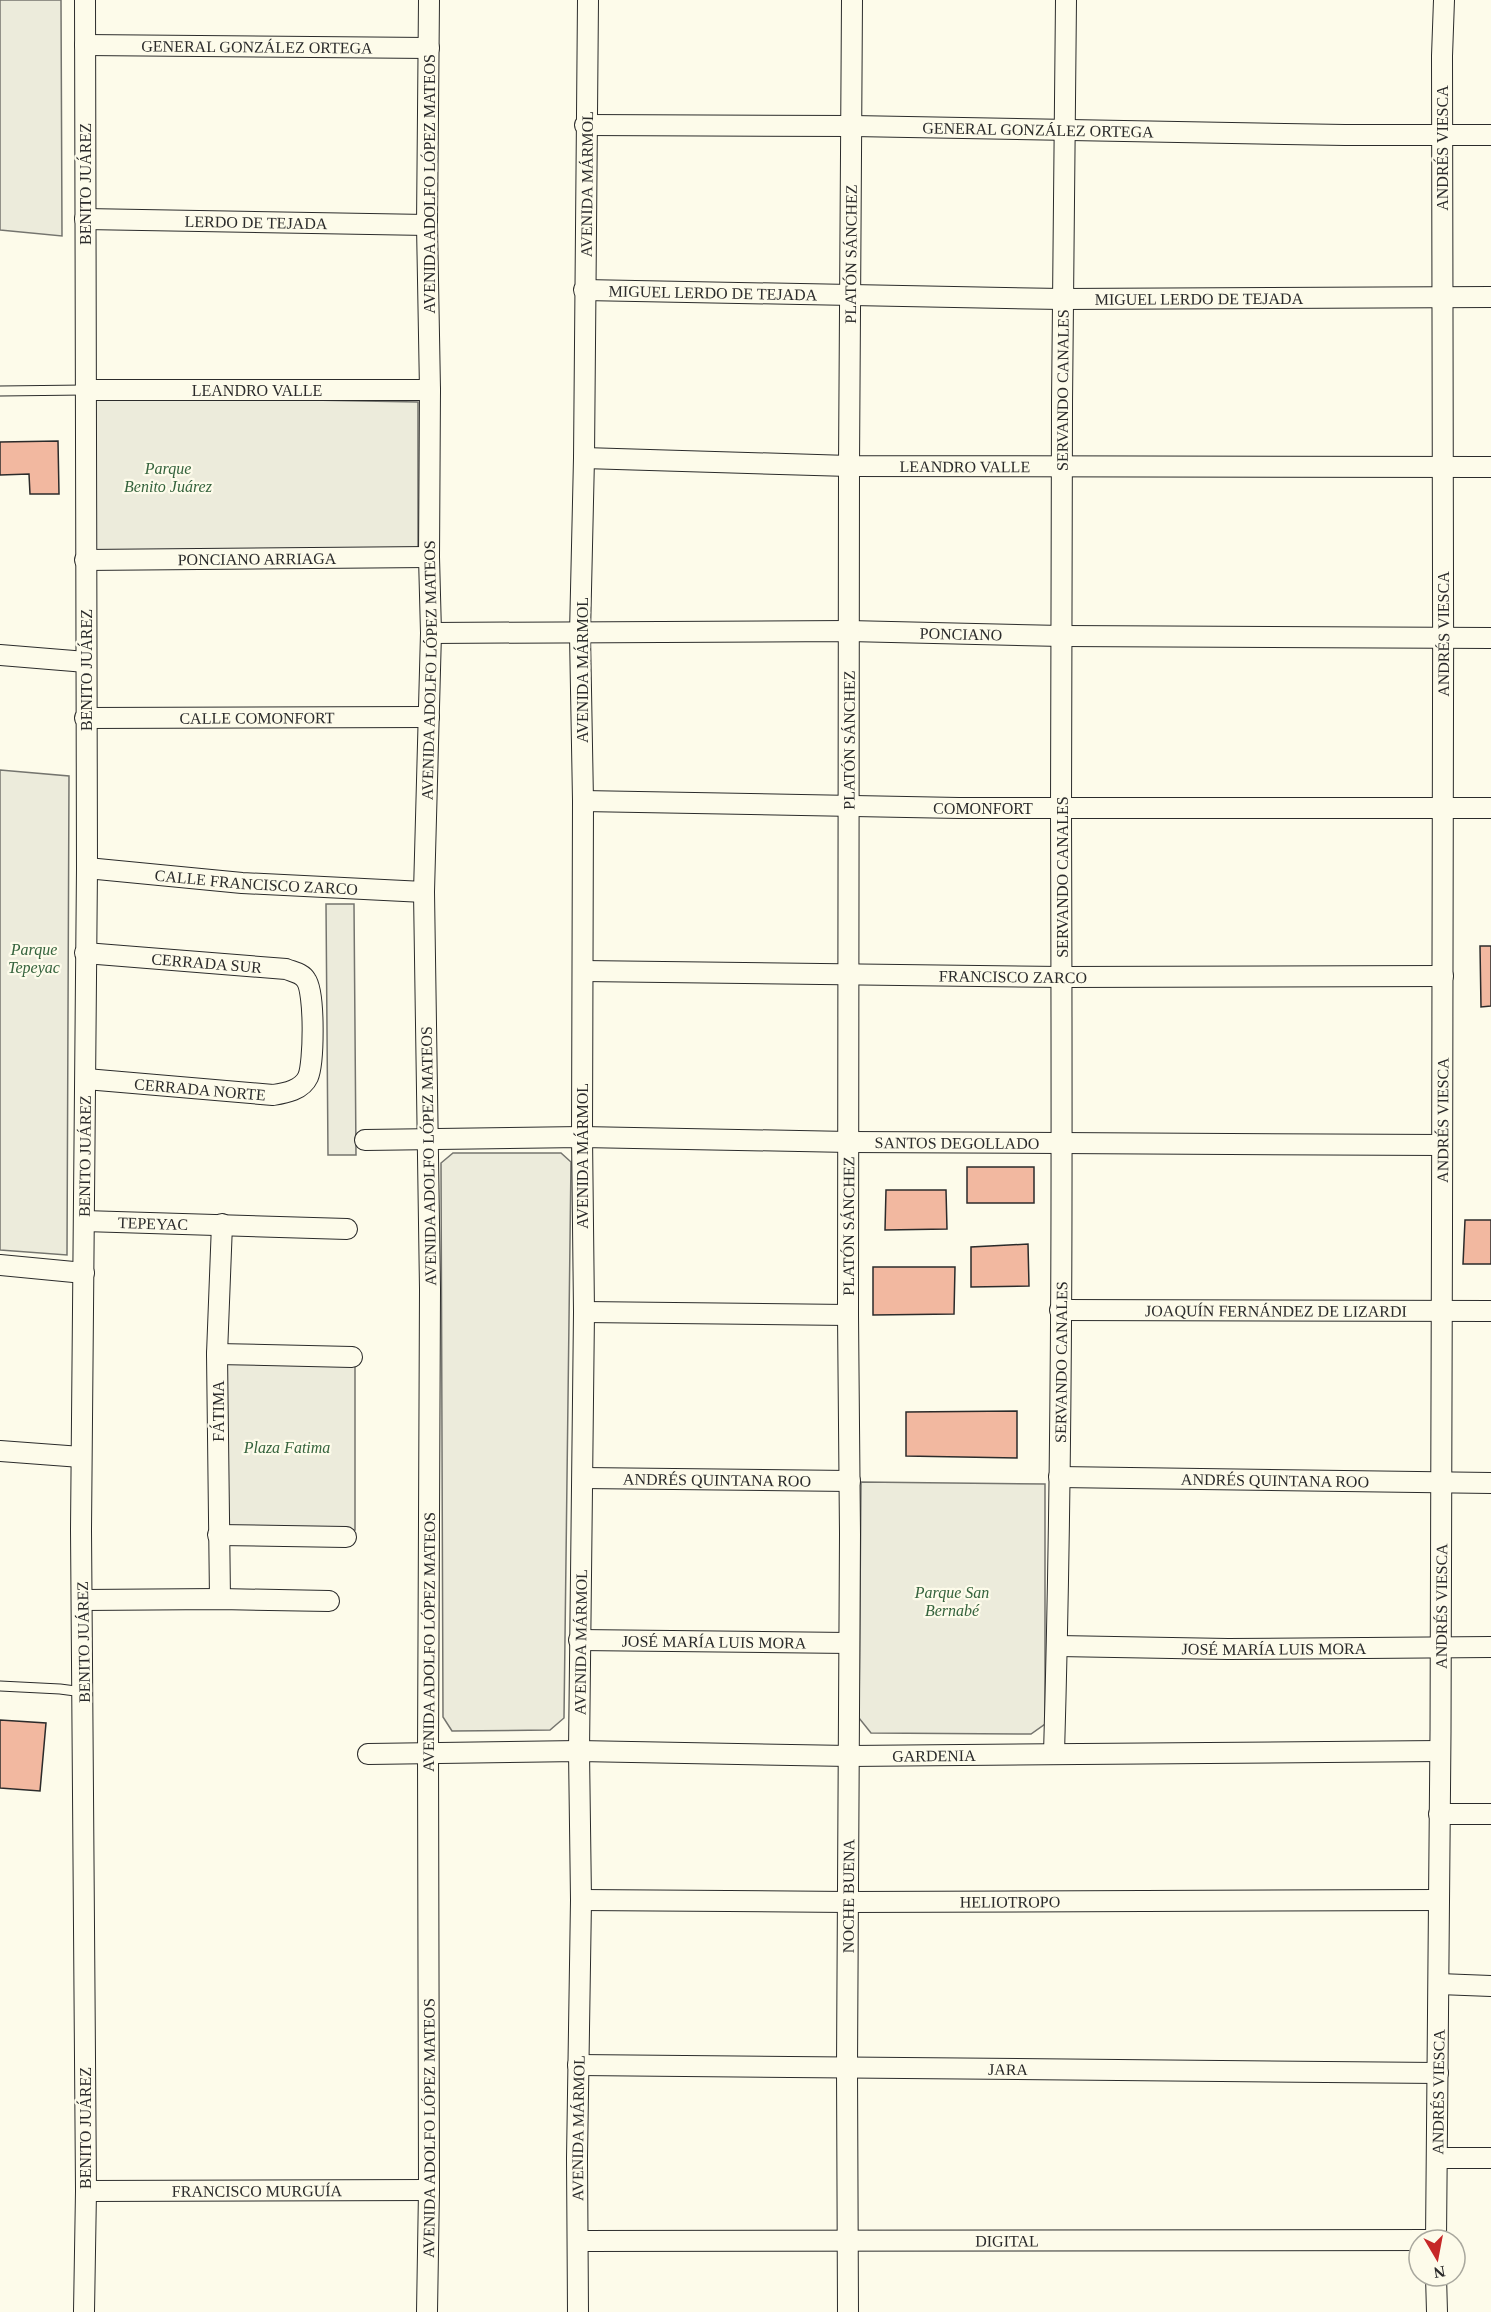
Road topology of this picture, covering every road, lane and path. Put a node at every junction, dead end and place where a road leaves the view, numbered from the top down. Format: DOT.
graph roads {
  1 [pos="85,0"];
  2 [pos="429,0"];
  3 [pos="588,0"];
  4 [pos="852,0"];
  5 [pos="1066,0"];
  6 [pos="1444,0"];
  7 [pos="85,45"];
  8 [pos="429,48"];
  9 [pos="585,125"];
  10 [pos="853,126"];
  11 [pos="1064,130"];
  12 [pos="1442,134"];
  13 [pos="1491,135"];
  14 [pos="85,219"];
  15 [pos="427,225"];
  16 [pos="584,291"];
  17 [pos="851,294"];
  18 [pos="1443,295"];
  19 [pos="1491,297"];
  20 [pos="1062,299"];
  21 [pos="85,390"];
  22 [pos="430,390"];
  23 [pos="0,391"];
  24 [pos="584,458"];
  25 [pos="849,466"];
  26 [pos="1063,466"];
  27 [pos="1442,466"];
  28 [pos="1491,467"];
  29 [pos="429,557"];
  30 [pos="85,560"];
  31 [pos="849,631"];
  32 [pos="431,633"];
  33 [pos="580,634"];
  34 [pos="1062,636"];
  35 [pos="1445,638"];
  36 [pos="1491,638"];
  37 [pos="0,656"];
  38 [pos="86,663"];
  39 [pos="429,717"];
  40 [pos="85,718"];
  41 [pos="583,801"];
  42 [pos="849,806"];
  43 [pos="1061,808"];
  44 [pos="1444,808"];
  45 [pos="1491,808"];
  46 [pos="87,868"];
  47 [pos="424,892"];
  48 [pos="85,953"];
  49 [pos="583,971"];
  50 [pos="849,974"];
  51 [pos="1443,976"];
  52 [pos="1062,977"];
  53 [pos="308,1078"];
  54 [pos="86,1079"];
  55 [pos="582,1137"];
  56 [pos="428,1139"];
  57 [pos="365,1140"];
  58 [pos="849,1142"];
  59 [pos="1062,1144"];
  60 [pos="1442,1145"];
  61 [pos="84,1221"];
  62 [pos="222,1224"];
  63 [pos="347,1229"];
  64 [pos="0,1265"];
  65 [pos="84,1273"];
  66 [pos="1060,1310"];
  67 [pos="1442,1310"];
  68 [pos="1491,1311"];
  69 [pos="584,1312"];
  70 [pos="848,1315"];
  71 [pos="217,1354"];
  72 [pos="352,1357"];
  73 [pos="0,1451"];
  74 [pos="81,1457"];
  75 [pos="1059,1477"];
  76 [pos="583,1478"];
  77 [pos="850,1481"];
  78 [pos="1442,1482"];
  79 [pos="1491,1483"];
  80 [pos="218,1535"];
  81 [pos="346,1537"];
  82 [pos="220,1599"];
  83 [pos="83,1600"];
  84 [pos="329,1601"];
  85 [pos="579,1640"];
  86 [pos="849,1643"];
  87 [pos="1058,1646"];
  88 [pos="1440,1647"];
  89 [pos="1491,1647"];
  90 [pos="0,1686"];
  91 [pos="83,1692"];
  92 [pos="1440,1750"];
  93 [pos="579,1751"];
  94 [pos="428,1752"];
  95 [pos="368,1754"];
  96 [pos="1054,1754"];
  97 [pos="849,1756"];
  98 [pos="1439,1814"];
  99 [pos="1491,1814"];
  100 [pos="581,1900"];
  101 [pos="1439,1900"];
  102 [pos="848,1902"];
  103 [pos="1439,1984"];
  104 [pos="1491,1986"];
  105 [pos="578,2065"];
  106 [pos="847,2067"];
  107 [pos="1438,2073"];
  108 [pos="1437,2158"];
  109 [pos="1491,2158"];
  110 [pos="429,2190"];
  111 [pos="86,2191"];
  112 [pos="1436,2228"];
  113 [pos="848,2239"];
  114 [pos="1407,2240"];
  115 [pos="578,2241"];
  116 [pos="1437,2288"];
  117 [pos="84,2312"];
  118 [pos="427,2312"];
  119 [pos="578,2312"];
  120 [pos="848,2312"];
  121 [pos="1437,2312"];
  1 -- 7 [label="street, BENITO JUÁREZ"];
  2 -- 8 [label="street, AVENIDA ADOLFO LÓPEZ MATEOS"];
  3 -- 9 [label="street, AVENIDA MÁRMOL"];
  4 -- 10 [label="street, PLATÓN SÁNCHEZ"];
  5 -- 11 [label="street, SERVANDO CANALES"];
  6 -- 12 [label="street, ANDRÉS VIESCA"];
  7 -- 8 [label="street, GENERAL GONZÁLEZ ORTEGA"];
  7 -- 14 [label="street, BENITO JUÁREZ"];
  8 -- 15 [label="street, AVENIDA ADOLFO LÓPEZ MATEOS"];
  9 -- 10 [label="street, GENERAL GONZÁLEZ ORTEGA"];
  9 -- 16 [label="street, AVENIDA MÁRMOL"];
  10 -- 11 [label="street, GENERAL GONZÁLEZ ORTEGA"];
  10 -- 17 [label="street, PLATÓN SÁNCHEZ"];
  11 -- 12 [label="street, GENERAL GONZÁLEZ ORTEGA"];
  11 -- 20 [label="street, SERVANDO CANALES"];
  12 -- 13 [label="street, GENERAL GONZÁLEZ ORTEGA"];
  12 -- 18 [label="street, ANDRÉS VIESCA"];
  14 -- 15 [label="street, LERDO DE TEJADA"];
  14 -- 21 [label="street, BENITO JUÁREZ"];
  15 -- 22 [label="street, AVENIDA ADOLFO LÓPEZ MATEOS"];
  16 -- 17 [label="street, MIGUEL LERDO DE TEJADA"];
  16 -- 24 [label="street, AVENIDA MÁRMOL"];
  17 -- 20 [label="street, MIGUEL LERDO DE TEJADA"];
  17 -- 25 [label="street, PLATÓN SÁNCHEZ"];
  18 -- 19 [label="street, MIGUEL LERDO DE TEJADA"];
  18 -- 20 [label="street, MIGUEL LERDO DE TEJADA"];
  18 -- 27 [label="street, ANDRÉS VIESCA"];
  20 -- 26 [label="street, SERVANDO CANALES"];
  21 -- 22 [label="street, LEANDRO VALLE"];
  21 -- 23 [label="lane"];
  21 -- 30 [label="street, BENITO JUÁREZ"];
  22 -- 29 [label="street, AVENIDA ADOLFO LÓPEZ MATEOS"];
  24 -- 25 [label="street, LEANDRO VALLE"];
  24 -- 33 [label="street, AVENIDA MÁRMOL"];
  25 -- 26 [label="street, LEANDRO VALLE"];
  25 -- 31 [label="street, PLATÓN SÁNCHEZ"];
  26 -- 27 [label="street, LEANDRO VALLE"];
  26 -- 34 [label="street, SERVANDO CANALES"];
  27 -- 28 [label="street, LEANDRO VALLE"];
  27 -- 35 [label="street, ANDRÉS VIESCA"];
  29 -- 30 [label="street, PONCIANO ARRIAGA"];
  29 -- 32 [label="street, AVENIDA ADOLFO LÓPEZ MATEOS"];
  30 -- 38 [label="street, BENITO JUÁREZ"];
  31 -- 33 [label="street, PONCIANO"];
  31 -- 34 [label="street, PONCIANO"];
  31 -- 42 [label="street, PLATÓN SÁNCHEZ"];
  32 -- 33 [label="street, PONCIANO"];
  32 -- 39 [label="street, AVENIDA ADOLFO LÓPEZ MATEOS"];
  33 -- 41 [label="street, AVENIDA MÁRMOL"];
  34 -- 35 [label="street, PONCIANO"];
  34 -- 43 [label="street, SERVANDO CANALES"];
  35 -- 36 [label="street, PONCIANO"];
  35 -- 44 [label="street, ANDRÉS VIESCA"];
  37 -- 38 [label="street"];
  38 -- 40 [label="street, BENITO JUÁREZ"];
  39 -- 40 [label="street, CALLE COMONFORT"];
  39 -- 47 [label="street, AVENIDA ADOLFO LÓPEZ MATEOS"];
  40 -- 46 [label="street, BENITO JUÁREZ"];
  41 -- 42 [label="street, COMONFORT"];
  41 -- 49 [label="street, AVENIDA MÁRMOL"];
  42 -- 43 [label="street, COMONFORT"];
  42 -- 50 [label="street, PLATÓN SÁNCHEZ"];
  43 -- 44 [label="street, COMONFORT"];
  43 -- 52 [label="street, SERVANDO CANALES"];
  44 -- 45 [label="street, COMONFORT"];
  44 -- 51 [label="street, ANDRÉS VIESCA"];
  46 -- 47 [label="street, CALLE FRANCISCO ZARCO"];
  46 -- 48 [label="street, BENITO JUÁREZ"];
  47 -- 56 [label="street, AVENIDA ADOLFO LÓPEZ MATEOS"];
  48 -- 53 [label="street, CERRADA SUR"];
  48 -- 54 [label="street, BENITO JUÁREZ"];
  49 -- 50 [label="street, FRANCISCO ZARCO"];
  49 -- 55 [label="street, AVENIDA MÁRMOL"];
  50 -- 52 [label="street, FRANCISCO ZARCO"];
  50 -- 58 [label="street, PLATÓN SÁNCHEZ"];
  51 -- 52 [label="street, FRANCISCO ZARCO"];
  51 -- 60 [label="street, ANDRÉS VIESCA"];
  52 -- 59 [label="street, SERVANDO CANALES"];
  53 -- 54 [label="street, CERRADA NORTE"];
  54 -- 61 [label="street, BENITO JUÁREZ"];
  55 -- 56 [label="street, SANTOS DEGOLLADO"];
  55 -- 58 [label="street, SANTOS DEGOLLADO"];
  55 -- 69 [label="street, AVENIDA MÁRMOL"];
  56 -- 57 [label="street, SANTOS DEGOLLADO"];
  56 -- 94 [label="street, AVENIDA ADOLFO LÓPEZ MATEOS"];
  58 -- 59 [label="street, SANTOS DEGOLLADO"];
  58 -- 70 [label="street, PLATÓN SÁNCHEZ"];
  59 -- 60 [label="street, SANTOS DEGOLLADO"];
  59 -- 66 [label="street, SERVANDO CANALES"];
  60 -- 67 [label="street, ANDRÉS VIESCA"];
  61 -- 62 [label="street, TEPEYAC"];
  61 -- 65 [label="street, BENITO JUÁREZ"];
  62 -- 63 [label="street, TEPEYAC"];
  62 -- 71 [label="street, FÁTIMA"];
  64 -- 65 [label="street"];
  65 -- 74 [label="street, BENITO JUÁREZ"];
  66 -- 67 [label="street, JOAQUÍN FERNÁNDEZ DE LIZARDI"];
  66 -- 75 [label="street, SERVANDO CANALES"];
  67 -- 68 [label="street, JOAQUÍN FERNÁNDEZ DE LIZARDI"];
  67 -- 78 [label="street, ANDRÉS VIESCA"];
  69 -- 70 [label="street"];
  69 -- 76 [label="street, AVENIDA MÁRMOL"];
  70 -- 77 [label="street, PLATÓN SÁNCHEZ"];
  71 -- 72 [label="street"];
  71 -- 80 [label="street, FÁTIMA"];
  73 -- 74 [label="street"];
  74 -- 83 [label="street, BENITO JUÁREZ"];
  75 -- 78 [label="street, ANDRÉS QUINTANA ROO"];
  75 -- 87 [label="street, SERVANDO CANALES"];
  76 -- 77 [label="street, ANDRÉS QUINTANA ROO"];
  76 -- 85 [label="street, AVENIDA MÁRMOL"];
  77 -- 86 [label="street, NOCHE BUENA"];
  78 -- 79 [label="street, ANDRÉS QUINTANA ROO"];
  78 -- 88 [label="street, ANDRÉS VIESCA"];
  80 -- 81 [label="street"];
  80 -- 82 [label="street, FÁTIMA"];
  82 -- 83 [label="street"];
  82 -- 84 [label="street"];
  83 -- 91 [label="street, BENITO JUÁREZ"];
  85 -- 86 [label="street, JOSÉ MARÍA LUIS MORA"];
  85 -- 93 [label="street, AVENIDA MÁRMOL"];
  86 -- 97 [label="street, NOCHE BUENA"];
  87 -- 88 [label="street, JOSÉ MARÍA LUIS MORA"];
  87 -- 96 [label="street, SERVANDO CANALES"];
  88 -- 89 [label="street, JOSÉ MARÍA LUIS MORA"];
  88 -- 92 [label="street, ANDRÉS VIESCA"];
  90 -- 91 [label="lane"];
  91 -- 111 [label="street, BENITO JUÁREZ"];
  92 -- 96 [label="street, GARDENIA"];
  92 -- 98 [label="street, ANDRÉS VIESCA"];
  93 -- 94 [label="street, GARDENIA"];
  93 -- 97 [label="street, GARDENIA"];
  93 -- 100 [label="street, AVENIDA MÁRMOL"];
  94 -- 95 [label="street, GARDENIA"];
  94 -- 110 [label="street, AVENIDA ADOLFO LÓPEZ MATEOS"];
  96 -- 97 [label="street, GARDENIA"];
  97 -- 102 [label="street, NOCHE BUENA"];
  98 -- 99 [label="street"];
  98 -- 101 [label="street, ANDRÉS VIESCA"];
  100 -- 102 [label="street, HELIOTROPO"];
  100 -- 105 [label="street, AVENIDA MÁRMOL"];
  101 -- 102 [label="street, HELIOTROPO"];
  101 -- 103 [label="street, ANDRÉS VIESCA"];
  102 -- 106 [label="street, NOCHE BUENA"];
  103 -- 104 [label="street"];
  103 -- 107 [label="street, ANDRÉS VIESCA"];
  105 -- 106 [label="street, JARA"];
  105 -- 115 [label="street, AVENIDA MÁRMOL"];
  106 -- 107 [label="street, JARA"];
  106 -- 113 [label="street, NOCHE BUENA"];
  107 -- 108 [label="street, ANDRÉS VIESCA"];
  108 -- 109 [label="street"];
  108 -- 112 [label="street, ANDRÉS VIESCA"];
  110 -- 111 [label="street, FRANCISCO MURGUÍA"];
  110 -- 118 [label="street, AVENIDA ADOLFO LÓPEZ MATEOS"];
  111 -- 117 [label="street, BENITO JUÁREZ"];
  113 -- 114 [label="street, DIGITAL"];
  113 -- 115 [label="street, DIGITAL"];
  113 -- 120 [label="street, NOCHE BUENA"];
  115 -- 119 [label="street, AVENIDA MÁRMOL"];
  116 -- 121 [label="street"];
}
